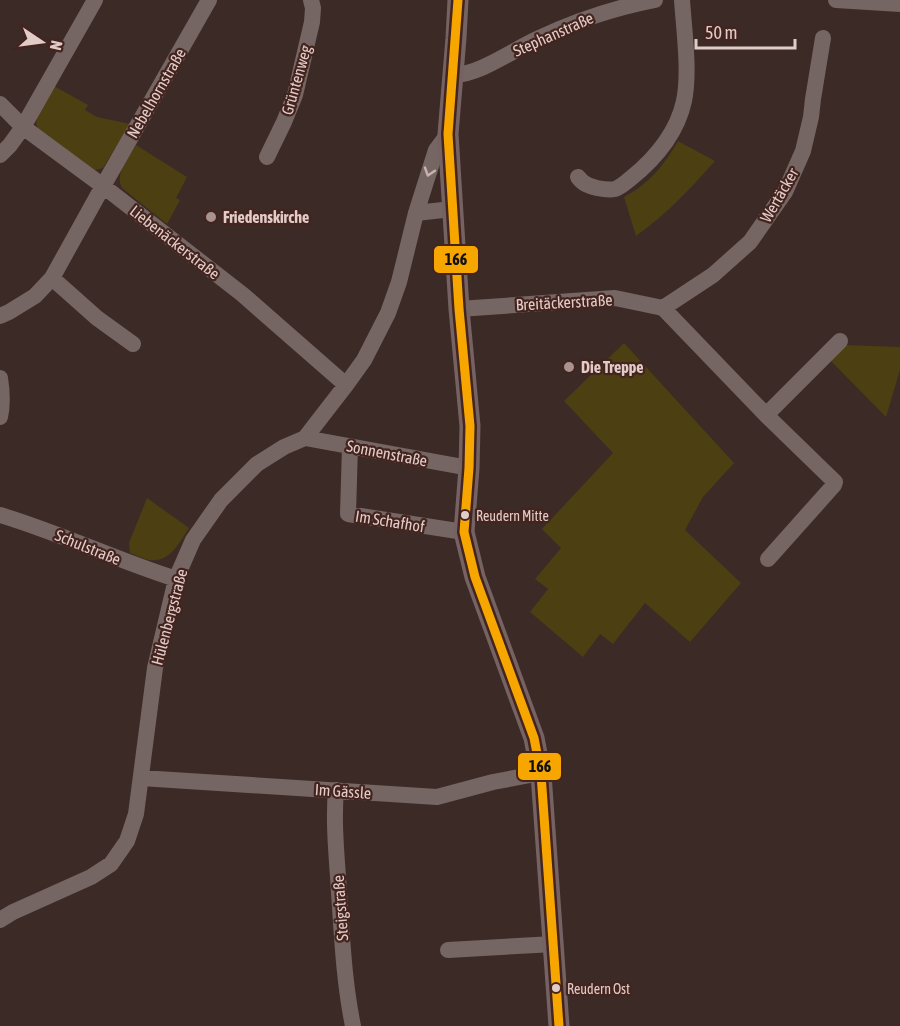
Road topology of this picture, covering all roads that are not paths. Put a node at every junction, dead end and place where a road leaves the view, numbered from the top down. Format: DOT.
graph roads {
  1 [pos="95,0"];
  2 [pos="209,0"];
  3 [pos="311,0"];
  4 [pos="458,0"];
  5 [pos="655,0"];
  6 [pos="682,0"];
  7 [pos="836,0"];
  8 [pos="900,4"];
  9 [pos="823,38"];
  10 [pos="453,75"];
  11 [pos="0,104"];
  12 [pos="23,127"];
  13 [pos="448,134"];
  14 [pos="0,155"];
  15 [pos="267,158"];
  16 [pos="578,177"];
  17 [pos="103,186"];
  18 [pos="452,209"];
  19 [pos="417,213"];
  20 [pos="52,278"];
  21 [pos="663,308"];
  22 [pos="459,309"];
  23 [pos="0,316"];
  24 [pos="840,341"];
  25 [pos="133,344"];
  26 [pos="0,378"];
  27 [pos="346,385"];
  28 [pos="766,415"];
  29 [pos="0,417"];
  30 [pos="305,438"];
  31 [pos="350,446"];
  32 [pos="469,468"];
  33 [pos="0,515"];
  34 [pos="464,532"];
  35 [pos="768,559"];
  36 [pos="176,579"];
  37 [pos="541,774"];
  38 [pos="141,778"];
  39 [pos="336,790"];
  40 [pos="0,920"];
  41 [pos="554,944"];
  42 [pos="448,950"];
  43 [pos="353,1026"];
  44 [pos="560,1026"];
  1 -- 12 [label="street"];
  2 -- 17 [label="street, Nebelhornstraße"];
  3 -- 15 [label="street, Grüntenweg"];
  4 -- 10 [label="main road"];
  5 -- 10 [label="street, Stephanstraße"];
  6 -- 16 [label="street"];
  7 -- 8 [label="street"];
  9 -- 21 [label="street, Wertäcker"];
  10 -- 13 [label="main road"];
  11 -- 12 [label="street, Liebenäckerstraße"];
  12 -- 14 [label="street"];
  12 -- 17 [label="street, Liebenäckerstraße"];
  13 -- 18 [label="main road"];
  13 -- 19 [label="street, Hülenbergstraße, one-way"];
  17 -- 20 [label="street, Nebelhornstraße"];
  17 -- 27 [label="street, Liebenäckerstraße"];
  18 -- 19 [label="street"];
  18 -- 22 [label="main road"];
  19 -- 27 [label="street, Hülenbergstraße"];
  20 -- 23 [label="street, Nebelhornstraße"];
  20 -- 25 [label="street"];
  21 -- 22 [label="street, Breitäckerstraße"];
  21 -- 28 [label="street"];
  22 -- 32 [label="main road"];
  24 -- 28 [label="street"];
  26 -- 29 [label="street"];
  27 -- 30 [label="street, Hülenbergstraße"];
  28 -- 35 [label="street"];
  30 -- 31 [label="street, Sonnenstraße"];
  30 -- 36 [label="street, Hülenbergstraße"];
  31 -- 32 [label="street, Sonnenstraße"];
  31 -- 34 [label="street, Im Schafhof"];
  32 -- 34 [label="main road"];
  33 -- 36 [label="street, Schulstraße"];
  34 -- 37 [label="main road"];
  36 -- 38 [label="street, Hülenbergstraße"];
  37 -- 39 [label="street, Im Gässle"];
  37 -- 41 [label="main road"];
  38 -- 39 [label="street, Im Gässle"];
  38 -- 40 [label="street, Hülenbergstraße"];
  39 -- 43 [label="street, Steigstraße"];
  41 -- 42 [label="street"];
  41 -- 44 [label="main road"];
}
